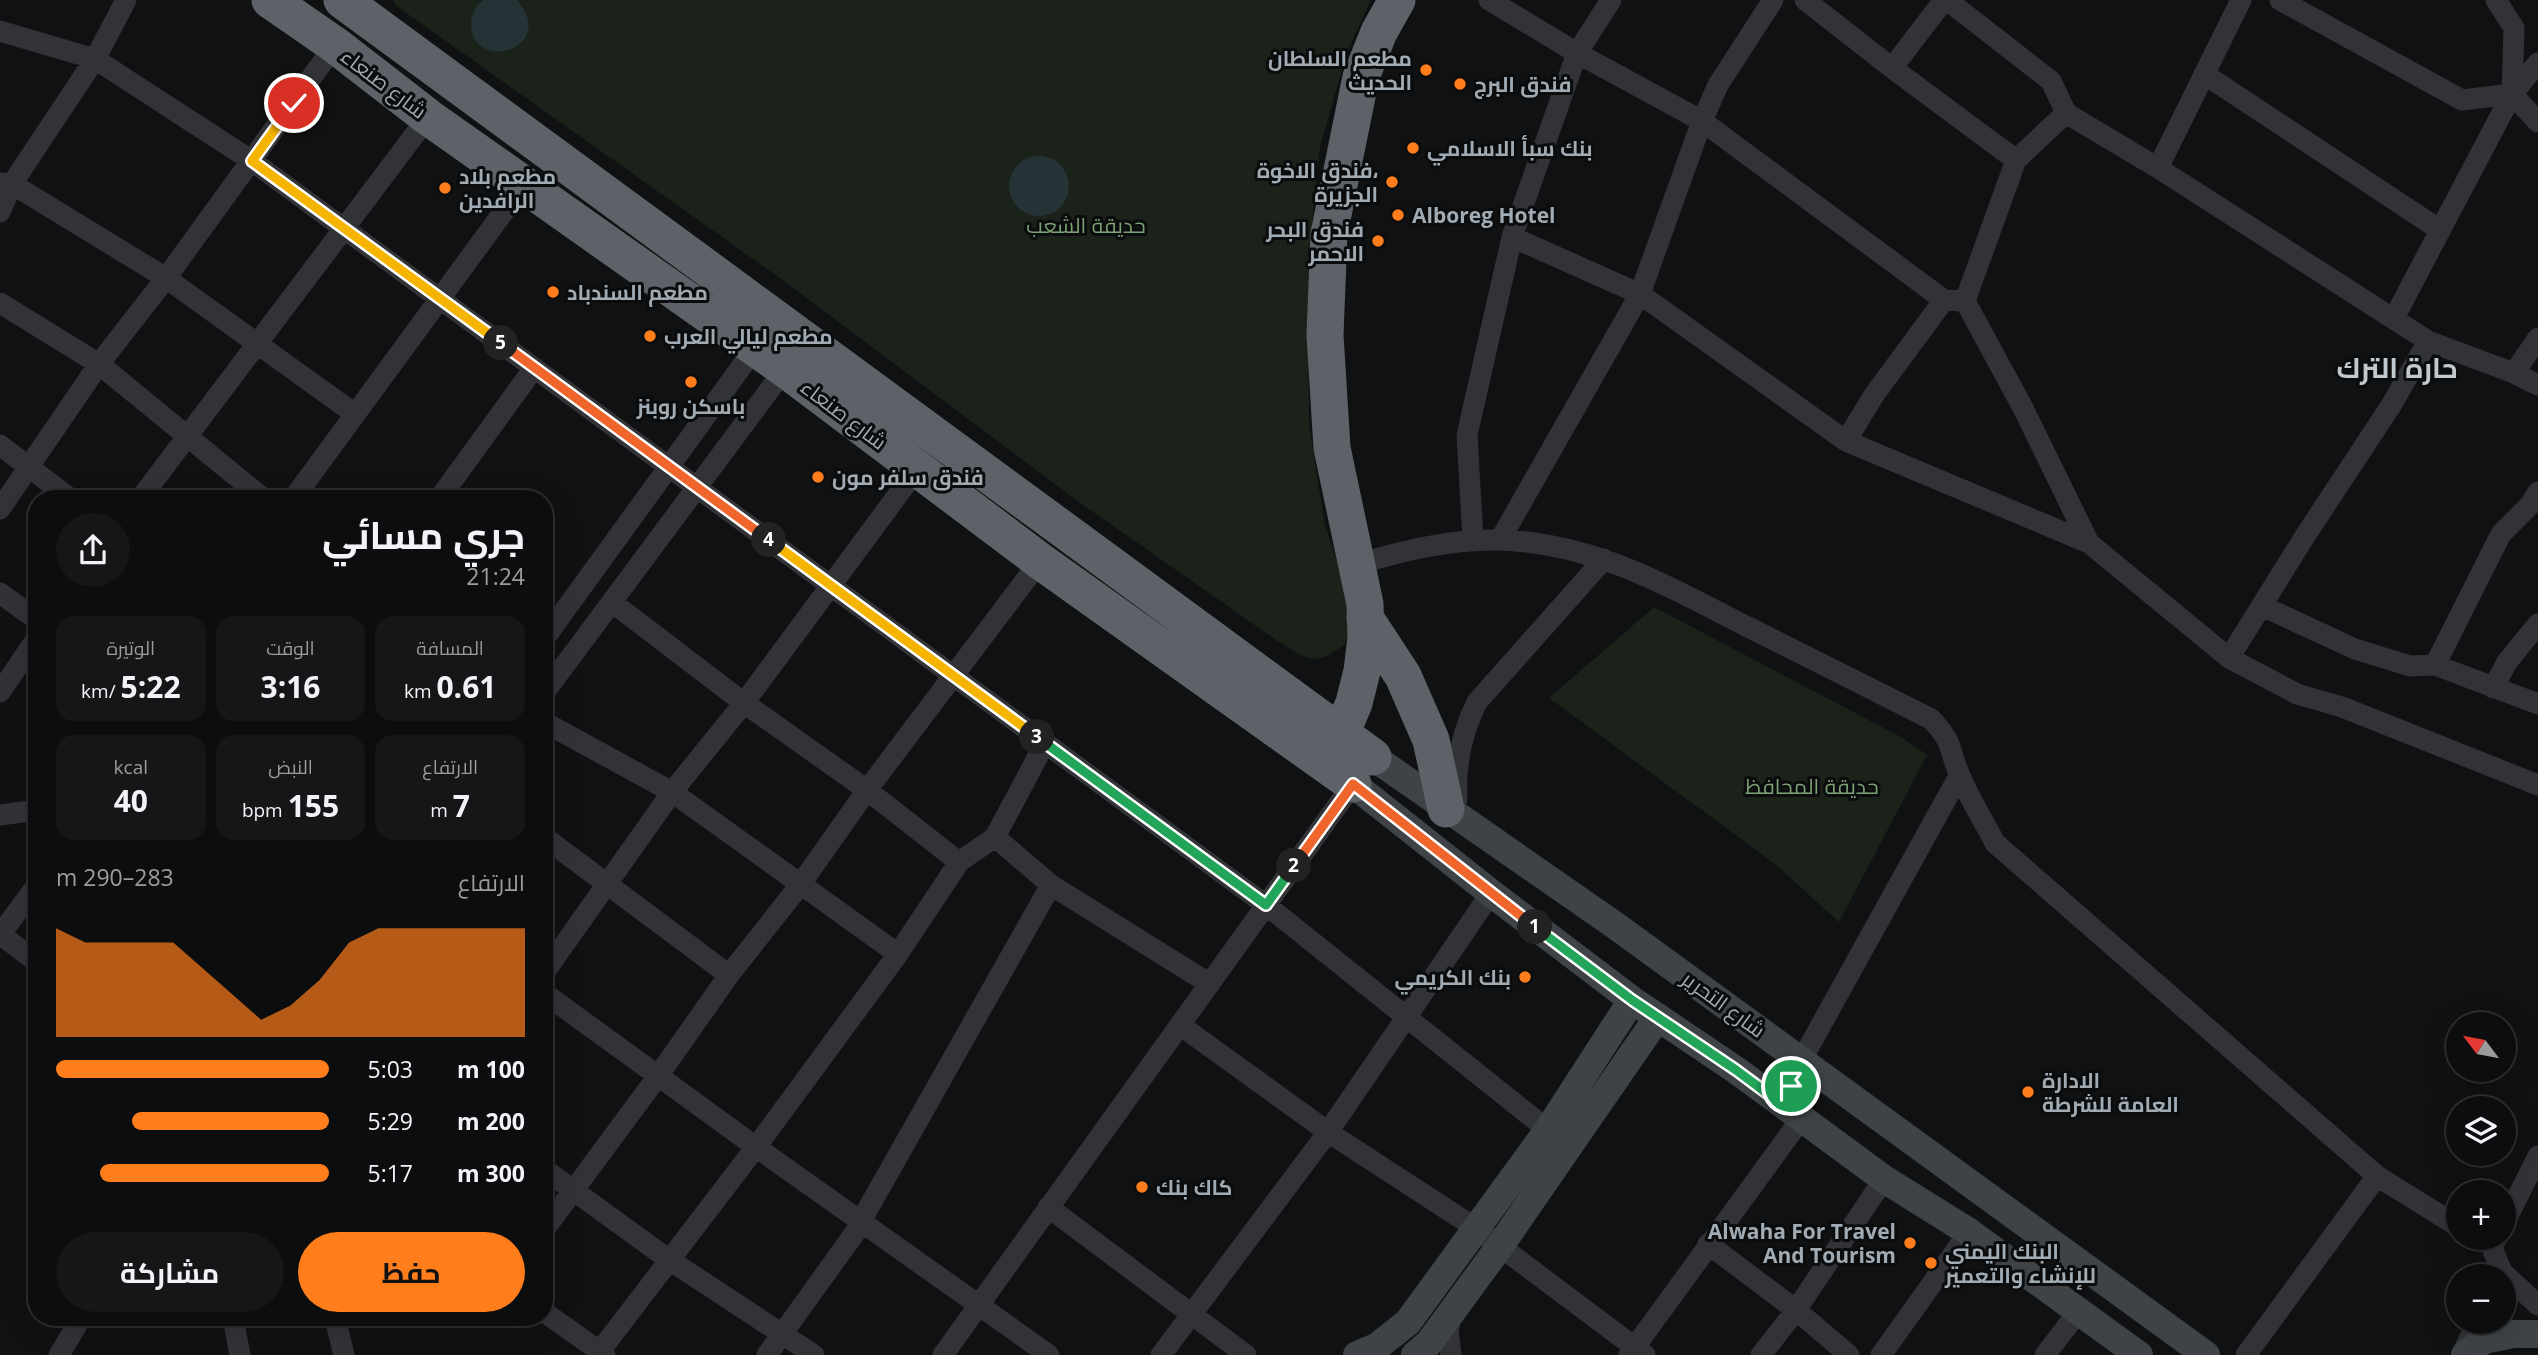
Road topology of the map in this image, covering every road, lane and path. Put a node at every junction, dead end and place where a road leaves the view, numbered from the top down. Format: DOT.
graph roads {
  1 [pos="126,0"];
  2 [pos="270,0"];
  3 [pos="1397,0"];
  4 [pos="1489,0"];
  5 [pos="1611,0"];
  6 [pos="1773,0"];
  7 [pos="1805,0"];
  8 [pos="1946,0"];
  9 [pos="2241,0"];
  10 [pos="2280,0"];
  11 [pos="2496,0"];
  12 [pos="347,3"];
  13 [pos="0,31"];
  14 [pos="335,45"];
  15 [pos="1577,53"];
  16 [pos="95,59"];
  17 [pos="2538,63"];
  18 [pos="1892,68"];
  19 [pos="2204,74"];
  20 [pos="2512,94"];
  21 [pos="2066,113"];
  22 [pos="428,117"];
  23 [pos="1702,121"];
  24 [pos="2538,121"];
  25 [pos="2016,160"];
  26 [pos="252,161"];
  27 [pos="2158,169"];
  28 [pos="6,183"];
  29 [pos="524,184"];
  30 [pos="0,212"];
  31 [pos="344,228"];
  32 [pos="2440,230"];
  33 [pos="1512,237"];
  34 [pos="166,278"];
  35 [pos="1640,293"];
  36 [pos="440,299"];
  37 [pos="1955,301"];
  38 [pos="0,303"];
  39 [pos="2394,318"];
  40 [pos="2538,338"];
  41 [pos="2428,341"];
  42 [pos="257,344"];
  43 [pos="755,348"];
  44 [pos="99,364"];
  45 [pos="534,368"];
  46 [pos="785,369"];
  47 [pos="2514,373"];
  48 [pos="2538,385"];
  49 [pos="355,414"];
  50 [pos="186,438"];
  51 [pos="1846,441"];
  52 [pos="0,445"];
  53 [pos="668,466"];
  54 [pos="29,467"];
  55 [pos="917,469"];
  56 [pos="697,487"];
  57 [pos="59,490"];
  58 [pos="147,490"];
  59 [pos="252,490"];
  60 [pos="300,490"];
  61 [pos="446,490"];
  62 [pos="2538,492"];
  63 [pos="0,509"];
  64 [pos="1473,540"];
  65 [pos="1500,540"];
  66 [pos="2089,542"];
  67 [pos="1604,559"];
  68 [pos="1040,561"];
  69 [pos="1357,564"];
  70 [pos="831,586"];
  71 [pos="0,593"];
  72 [pos="612,603"];
  73 [pos="2262,606"];
  74 [pos="28,613"];
  75 [pos="1365,618"];
  76 [pos="2538,624"];
  77 [pos="553,626"];
  78 [pos="28,651"];
  79 [pos="2230,658"];
  80 [pos="2435,665"];
  81 [pos="954,676"];
  82 [pos="553,681"];
  83 [pos="2493,688"];
  84 [pos="0,692"];
  85 [pos="744,703"];
  86 [pos="2538,704"];
  87 [pos="553,727"];
  88 [pos="1341,734"];
  89 [pos="1045,743"];
  90 [pos="1363,770"];
  91 [pos="1959,776"];
  92 [pos="2538,785"];
  93 [pos="867,790"];
  94 [pos="672,792"];
  95 [pos="28,811"];
  96 [pos="1453,813"];
  97 [pos="0,815"];
  98 [pos="995,837"];
  99 [pos="553,843"];
  100 [pos="959,862"];
  101 [pos="607,882"];
  102 [pos="800,885"];
  103 [pos="1051,885"];
  104 [pos="1491,893"];
  105 [pos="28,897"];
  106 [pos="1266,905"];
  107 [pos="0,935"];
  108 [pos="898,954"];
  109 [pos="28,955"];
  110 [pos="553,960"];
  111 [pos="729,975"];
  112 [pos="1209,984"];
  113 [pos="553,1000"];
  114 [pos="1632,1000"];
  115 [pos="1406,1017"];
  116 [pos="1658,1017"];
  117 [pos="1180,1026"];
  118 [pos="1763,1032"];
  119 [pos="1808,1065"];
  120 [pos="1736,1070"];
  121 [pos="658,1076"];
  122 [pos="1794,1113"];
  123 [pos="1548,1130"];
  124 [pos="1328,1132"];
  125 [pos="755,1147"];
  126 [pos="2538,1156"];
  127 [pos="553,1176"];
  128 [pos="2377,1176"];
  129 [pos="1884,1180"];
  130 [pos="573,1191"];
  131 [pos="2516,1200"];
  132 [pos="1048,1207"];
  133 [pos="553,1218"];
  134 [pos="2446,1219"];
  135 [pos="861,1221"];
  136 [pos="1477,1229"];
  137 [pos="1969,1232"];
  138 [pos="1708,1244"];
  139 [pos="1500,1246"];
  140 [pos="668,1259"];
  141 [pos="2516,1287"];
  142 [pos="979,1305"];
  143 [pos="2538,1305"];
  144 [pos="1453,1310"];
  145 [pos="1796,1310"];
  146 [pos="2079,1311"];
  147 [pos="1193,1315"];
  148 [pos="553,1318"];
  149 [pos="76,1326"];
  150 [pos="235,1326"];
  151 [pos="337,1326"];
  152 [pos="2472,1334"];
  153 [pos="2538,1334"];
  154 [pos="782,1336"];
  155 [pos="1636,1352"];
  156 [pos="602,1353"];
  157 [pos="59,1355"];
  158 [pos="240,1355"];
  159 [pos="344,1355"];
  160 [pos="767,1355"];
  161 [pos="814,1355"];
  162 [pos="943,1355"];
  163 [pos="1049,1355"];
  164 [pos="1161,1355"];
  165 [pos="1246,1355"];
  166 [pos="1357,1355"];
  167 [pos="1415,1355"];
  168 [pos="1451,1355"];
  169 [pos="1761,1355"];
  170 [pos="1849,1355"];
  171 [pos="1881,1355"];
  172 [pos="2045,1355"];
  173 [pos="2139,1355"];
  174 [pos="2206,1355"];
  175 [pos="2246,1355"];
  176 [pos="2463,1355"];
  1 -- 16 [label="street"];
  2 -- 14 [label="highway, شارع صنعاء"];
  3 -- 69 [label="highway"];
  4 -- 15 [label="street"];
  5 -- 15 [label="street"];
  6 -- 23 [label="street"];
  7 -- 18 [label="street"];
  8 -- 18 [label="street"];
  8 -- 21 [label="street"];
  9 -- 19 [label="street"];
  10 -- 20 [label="street"];
  11 -- 20 [label="street"];
  12 -- 88 [label="highway, شارع صنعاء"];
  13 -- 16 [label="street"];
  14 -- 22 [label="highway, شارع صنعاء"];
  14 -- 26 [label="street"];
  15 -- 23 [label="street"];
  15 -- 33 [label="street"];
  16 -- 26 [label="street"];
  16 -- 28 [label="street"];
  17 -- 20 [label="street"];
  18 -- 25 [label="street"];
  19 -- 27 [label="street"];
  19 -- 32 [label="street"];
  20 -- 24 [label="street"];
  20 -- 32 [label="street"];
  21 -- 25 [label="street"];
  21 -- 27 [label="street"];
  22 -- 29 [label="highway, شارع صنعاء"];
  22 -- 31 [label="street"];
  23 -- 35 [label="street"];
  23 -- 37 [label="street"];
  25 -- 37 [label="street"];
  26 -- 31 [label="street"];
  26 -- 34 [label="street"];
  27 -- 39 [label="street"];
  28 -- 30 [label="street"];
  28 -- 34 [label="street"];
  29 -- 36 [label="street"];
  29 -- 43 [label="highway, شارع صنعاء"];
  31 -- 36 [label="street"];
  31 -- 42 [label="street"];
  32 -- 39 [label="street"];
  33 -- 35 [label="street"];
  33 -- 64 [label="street"];
  34 -- 42 [label="street"];
  34 -- 44 [label="street"];
  35 -- 51 [label="street"];
  35 -- 65 [label="street"];
  36 -- 45 [label="street"];
  36 -- 49 [label="street"];
  37 -- 51 [label="street"];
  37 -- 66 [label="street"];
  38 -- 44 [label="street"];
  39 -- 41 [label="street"];
  40 -- 47 [label="street"];
  41 -- 47 [label="street"];
  41 -- 73 [label="street"];
  42 -- 49 [label="street"];
  42 -- 50 [label="street"];
  43 -- 46 [label="highway, شارع صنعاء"];
  43 -- 53 [label="street"];
  44 -- 50 [label="street"];
  44 -- 54 [label="street"];
  45 -- 53 [label="street"];
  45 -- 61 [label="street"];
  46 -- 55 [label="highway, شارع صنعاء"];
  46 -- 56 [label="street"];
  47 -- 48 [label="street"];
  49 -- 60 [label="street"];
  50 -- 58 [label="street"];
  50 -- 59 [label="street"];
  51 -- 66 [label="street"];
  52 -- 54 [label="street"];
  53 -- 56 [label="street"];
  53 -- 77 [label="street"];
  54 -- 57 [label="street"];
  54 -- 63 [label="street"];
  55 -- 68 [label="highway, شارع صنعاء"];
  55 -- 70 [label="street"];
  56 -- 70 [label="street"];
  56 -- 72 [label="street"];
  62 -- 80 [label="street"];
  64 -- 65 [label="street"];
  64 -- 69 [label="street"];
  65 -- 67 [label="street"];
  66 -- 79 [label="street"];
  67 -- 91 [label="street"];
  67 -- 96 [label="street"];
  68 -- 81 [label="street"];
  68 -- 90 [label="highway, شارع صنعاء"];
  69 -- 75 [label="highway"];
  70 -- 81 [label="street"];
  70 -- 85 [label="street"];
  71 -- 74 [label="street"];
  72 -- 82 [label="street"];
  72 -- 85 [label="street"];
  73 -- 79 [label="street"];
  73 -- 80 [label="street"];
  75 -- 88 [label="highway"];
  75 -- 96 [label="highway"];
  76 -- 83 [label="street"];
  78 -- 84 [label="street"];
  79 -- 92 [label="street"];
  80 -- 83 [label="street"];
  81 -- 89 [label="street"];
  81 -- 93 [label="street"];
  83 -- 86 [label="street"];
  85 -- 93 [label="street"];
  85 -- 94 [label="street"];
  87 -- 94 [label="street"];
  88 -- 90 [label="highway, شارع صنعاء"];
  89 -- 98 [label="street"];
  89 -- 106 [label="street"];
  90 -- 96 [label="main road, شارع التحرير"];
  90 -- 104 [label="main road"];
  90 -- 106 [label="street"];
  91 -- 119 [label="street"];
  91 -- 128 [label="street"];
  93 -- 100 [label="street"];
  93 -- 102 [label="street"];
  94 -- 101 [label="street"];
  94 -- 102 [label="street"];
  95 -- 97 [label="street"];
  96 -- 118 [label="main road, شارع التحرير"];
  98 -- 100 [label="street"];
  98 -- 103 [label="street"];
  99 -- 101 [label="street"];
  100 -- 108 [label="street"];
  101 -- 110 [label="street"];
  101 -- 111 [label="street"];
  102 -- 108 [label="street"];
  102 -- 111 [label="street"];
  103 -- 112 [label="street"];
  103 -- 135 [label="street"];
  104 -- 114 [label="main road"];
  104 -- 115 [label="street"];
  105 -- 107 [label="street"];
  106 -- 112 [label="street"];
  106 -- 115 [label="street"];
  107 -- 109 [label="street"];
  108 -- 125 [label="street"];
  111 -- 121 [label="street"];
  112 -- 117 [label="street"];
  113 -- 121 [label="street"];
  114 -- 116 [label="main road"];
  114 -- 123 [label="main road"];
  115 -- 123 [label="street"];
  115 -- 124 [label="street"];
  116 -- 120 [label="main road"];
  116 -- 139 [label="main road"];
  117 -- 124 [label="street"];
  117 -- 132 [label="street"];
  118 -- 119 [label="main road, شارع التحرير"];
  118 -- 120 [label="main road"];
  119 -- 122 [label="main road"];
  119 -- 174 [label="main road, شارع التحرير"];
  120 -- 122 [label="main road"];
  121 -- 125 [label="street"];
  121 -- 130 [label="street"];
  122 -- 129 [label="main road"];
  122 -- 138 [label="street"];
  123 -- 136 [label="main road"];
  124 -- 136 [label="street"];
  124 -- 147 [label="street"];
  125 -- 135 [label="street"];
  125 -- 140 [label="street"];
  126 -- 131 [label="street"];
  127 -- 130 [label="street"];
  128 -- 134 [label="street"];
  128 -- 175 [label="street"];
  129 -- 137 [label="main road"];
  129 -- 145 [label="street"];
  130 -- 133 [label="street"];
  130 -- 140 [label="street"];
  132 -- 142 [label="street"];
  132 -- 147 [label="street"];
  135 -- 142 [label="street"];
  135 -- 154 [label="street"];
  136 -- 139 [label="street"];
  136 -- 166 [label="main road"];
  137 -- 146 [label="main road"];
  137 -- 171 [label="street"];
  138 -- 145 [label="street"];
  138 -- 155 [label="street"];
  139 -- 144 [label="main road"];
  139 -- 155 [label="street"];
  140 -- 154 [label="street"];
  140 -- 156 [label="street"];
  141 -- 143 [label="street"];
  142 -- 162 [label="street"];
  142 -- 163 [label="street"];
  144 -- 167 [label="main road"];
  144 -- 168 [label="street"];
  145 -- 169 [label="street"];
  145 -- 170 [label="street"];
  146 -- 172 [label="street"];
  146 -- 173 [label="main road"];
  147 -- 164 [label="street"];
  147 -- 165 [label="street"];
  148 -- 156 [label="street"];
  149 -- 157 [label="street"];
  150 -- 158 [label="street"];
  151 -- 159 [label="street"];
  152 -- 176 [label="street"];
  153 -- 176 [label="main road"];
  154 -- 160 [label="street"];
  154 -- 161 [label="street"];
}
